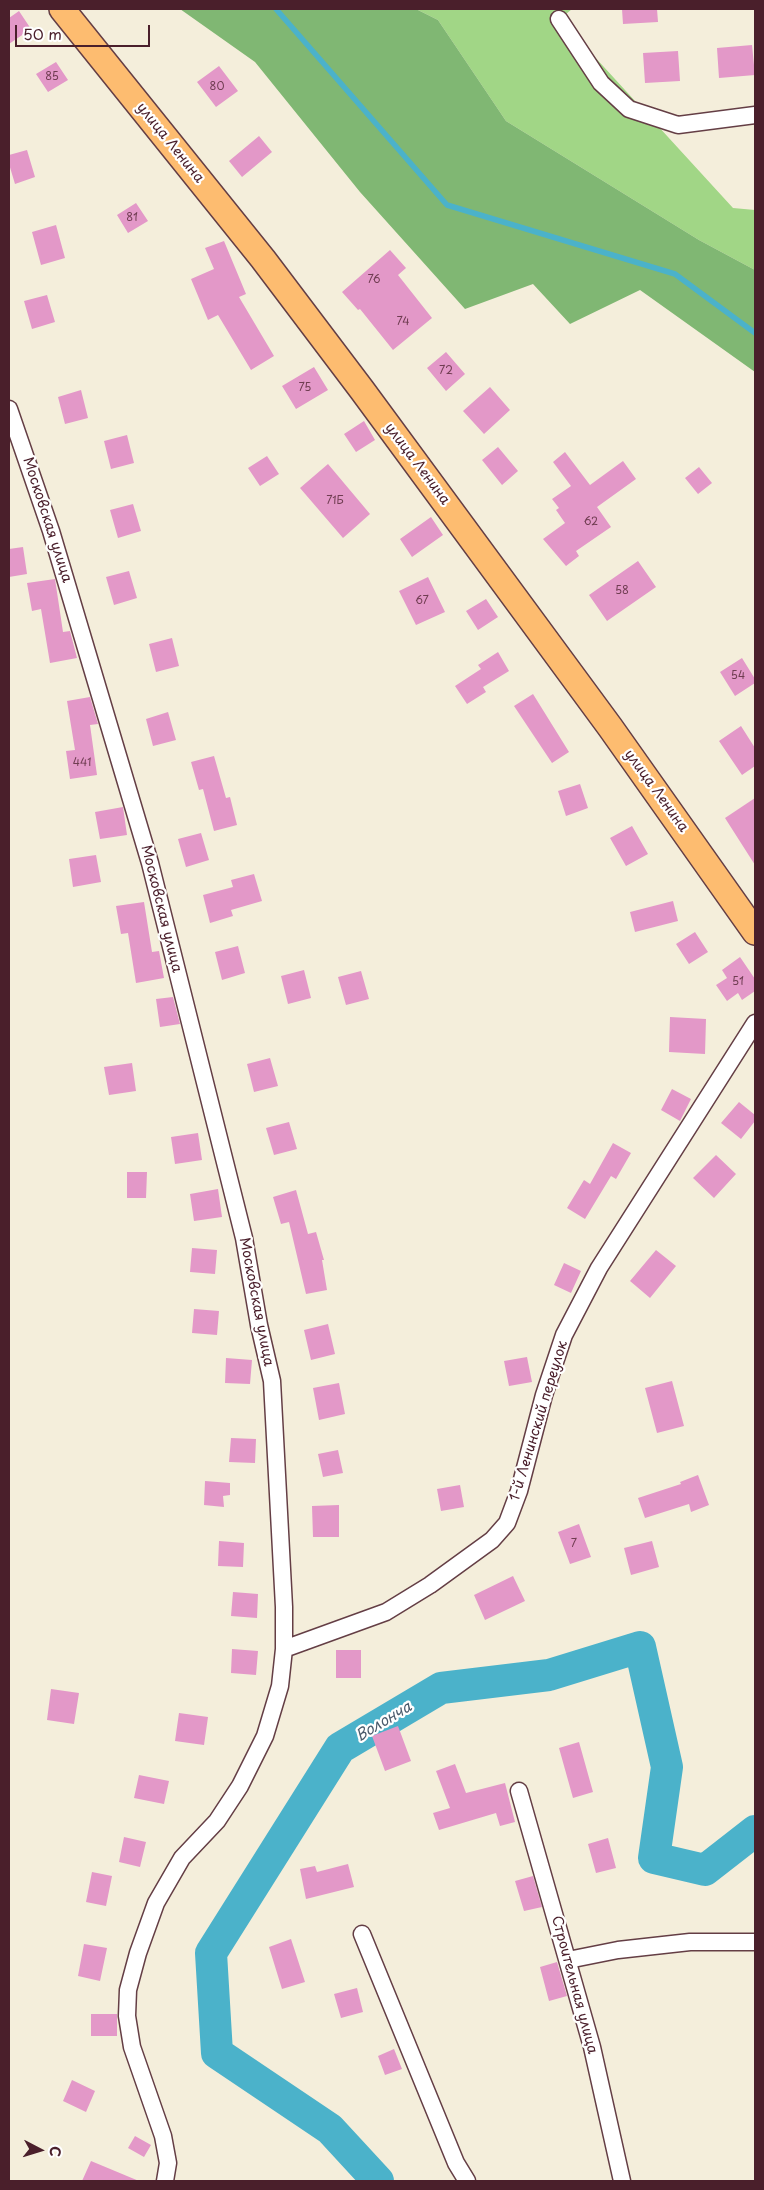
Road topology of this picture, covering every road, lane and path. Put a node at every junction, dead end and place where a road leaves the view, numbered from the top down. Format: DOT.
graph roads {
  1 [pos="62,9"];
  2 [pos="560,19"];
  3 [pos="755,115"];
  4 [pos="9,409"];
  5 [pos="755,932"];
  6 [pos="755,1023"];
  7 [pos="284,1649"];
  8 [pos="519,1791"];
  9 [pos="362,1934"];
  10 [pos="755,1942"];
  11 [pos="568,1960"];
  12 [pos="165,2181"];
  13 [pos="467,2181"];
  14 [pos="622,2181"];
  1 -- 5 [label="main road, улица Ленина"];
  2 -- 3 [label="street"];
  4 -- 7 [label="street, Московская улица"];
  6 -- 7 [label="street, 1-й Ленинский переулок"];
  7 -- 12 [label="street, Московская улица"];
  8 -- 11 [label="street, Строительная улица"];
  9 -- 13 [label="street"];
  10 -- 11 [label="street"];
  11 -- 14 [label="street, Строительная улица"];
}
